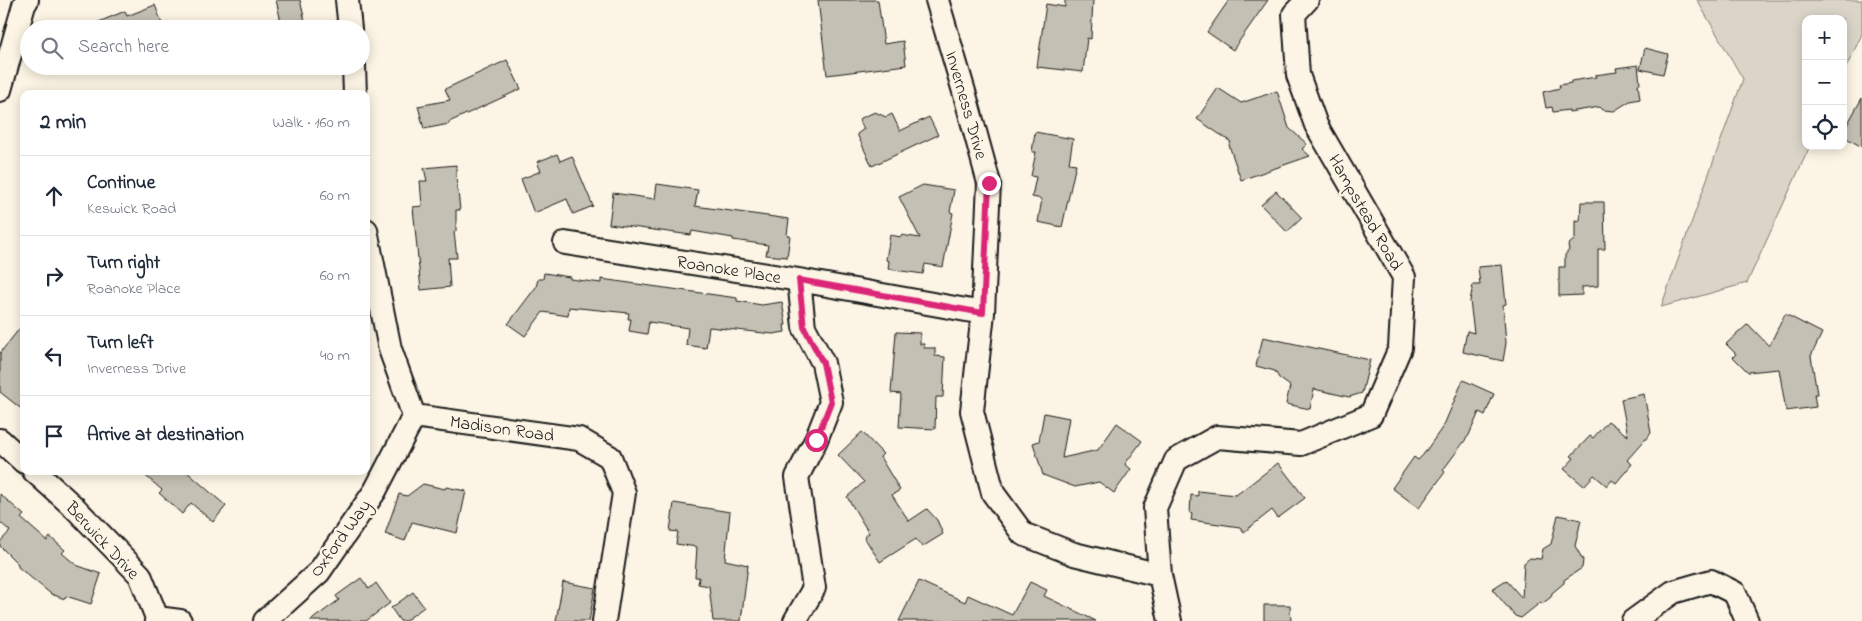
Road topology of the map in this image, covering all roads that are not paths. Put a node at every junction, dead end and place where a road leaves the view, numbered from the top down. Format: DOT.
graph roads {
  1 [pos="27,0"];
  2 [pos="347,0"];
  3 [pos="937,0"];
  4 [pos="1307,0"];
  5 [pos="349,20"];
  6 [pos="354,75"];
  7 [pos="0,90"];
  8 [pos="355,90"];
  9 [pos="564,243"];
  10 [pos="370,250"];
  11 [pos="799,280"];
  12 [pos="983,313"];
  13 [pos="414,416"];
  14 [pos="0,440"];
  15 [pos="20,458"];
  16 [pos="38,475"];
  17 [pos="1160,575"];
  18 [pos="156,620"];
  19 [pos="180,621"];
  20 [pos="265,621"];
  21 [pos="604,621"];
  22 [pos="795,621"];
  23 [pos="1170,621"];
  24 [pos="1633,621"];
  25 [pos="1747,621"];
  1 -- 7 [label="street"];
  2 -- 5 [label="street"];
  3 -- 12 [label="street, Inverness Drive"];
  4 -- 17 [label="street, Hampstead Road"];
  6 -- 8 [label="street"];
  9 -- 11 [label="street, Roanoke Place"];
  10 -- 13 [label="street"];
  11 -- 12 [label="street, Roanoke Place"];
  11 -- 22 [label="street"];
  12 -- 17 [label="street, Inverness Drive"];
  13 -- 20 [label="street, Oxford Way"];
  13 -- 21 [label="street, Madison Road"];
  14 -- 15 [label="street"];
  16 -- 18 [label="street, Berwick Drive"];
  17 -- 23 [label="street, Hampstead Road"];
  18 -- 19 [label="street"];
  24 -- 25 [label="street"];
}
